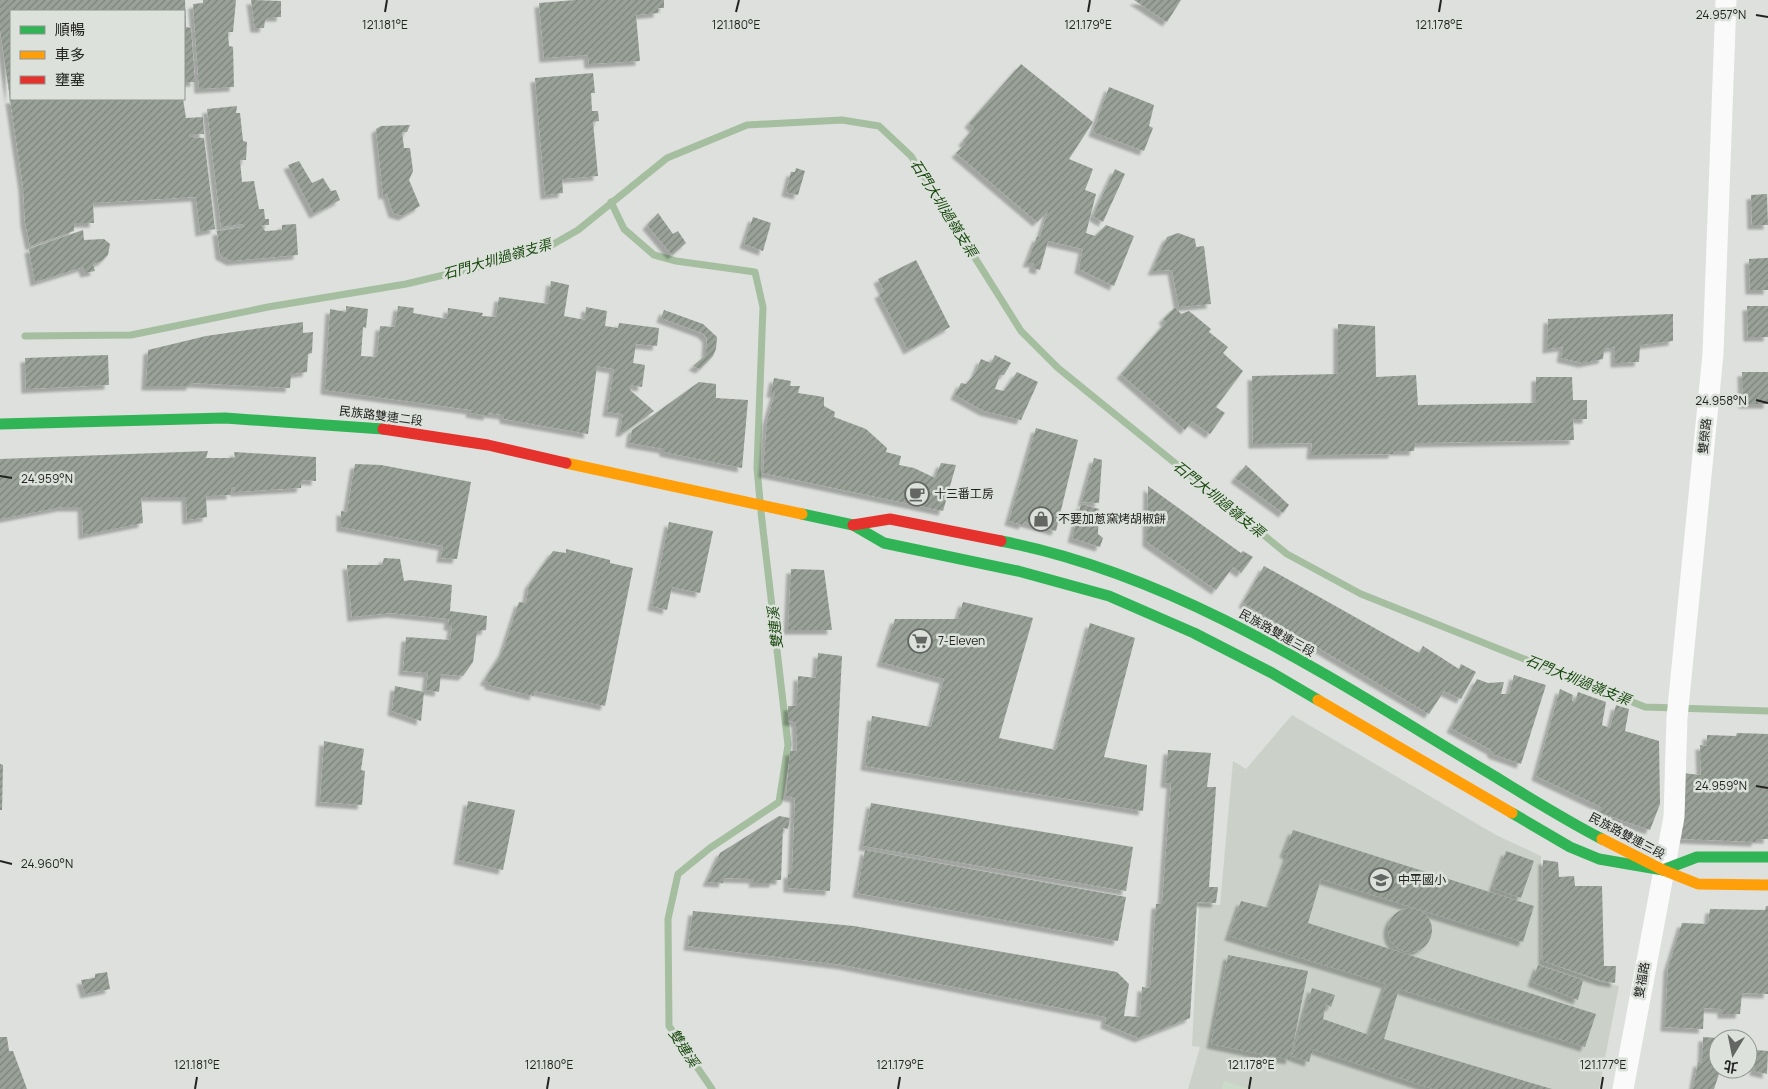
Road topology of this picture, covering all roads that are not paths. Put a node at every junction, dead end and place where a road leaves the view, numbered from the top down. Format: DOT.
graph roads {
  1 [pos="1726,0"];
  2 [pos="0,424"];
  3 [pos="776,510"];
  4 [pos="853,525"];
  5 [pos="1768,857"];
  6 [pos="1663,870"];
  7 [pos="1768,885"];
  8 [pos="1623,1089"];
  1 -- 6 [label="street, 雙榮路"];
  2 -- 3 [label="main road, 民族路雙連二段"];
  3 -- 4 [label="main road, 民族路雙連三段"];
  4 -- 6 [label="main road, 民族路雙連三段"];
  4 -- 6 [label="main road, 民族路雙連三段"];
  5 -- 6 [label="main road"];
  6 -- 7 [label="main road"];
  6 -- 8 [label="street, 雙福路"];
}
